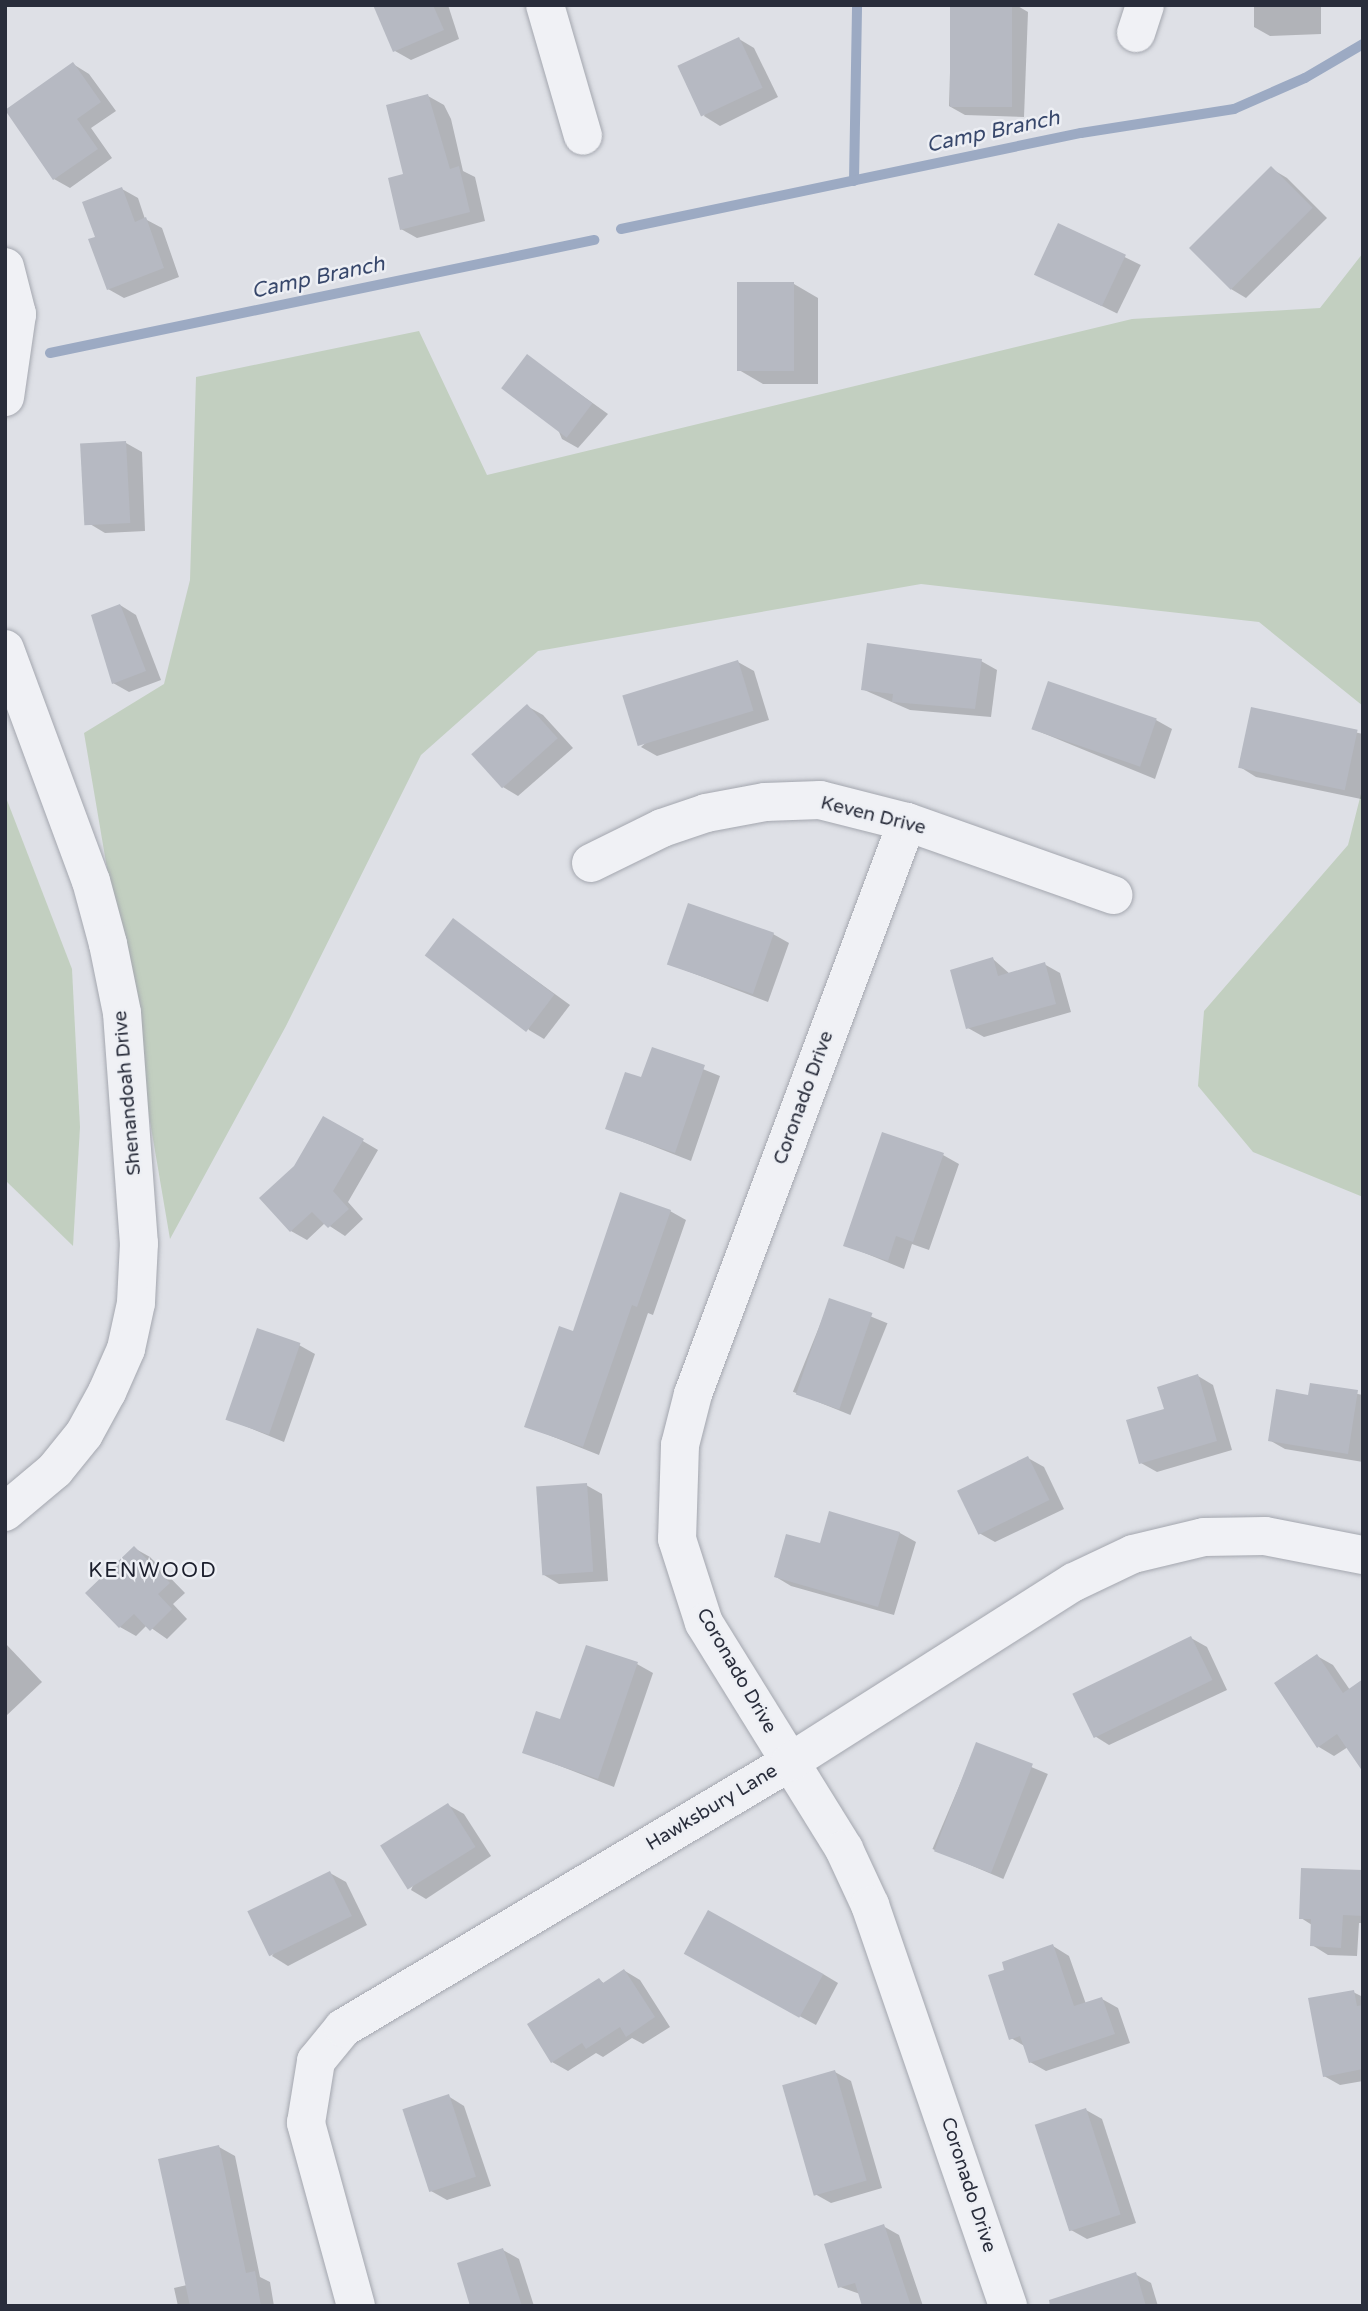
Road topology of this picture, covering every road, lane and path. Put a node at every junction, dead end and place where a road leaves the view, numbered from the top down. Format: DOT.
graph roads {
  1 [pos="545,5"];
  2 [pos="583,136"];
  3 [pos="5,268"];
  4 [pos="5,397"];
  5 [pos="5,649"];
  6 [pos="908,821"];
  7 [pos="591,863"];
  8 [pos="1113,895"];
  9 [pos="5,1513"];
  10 [pos="1363,1555"];
  11 [pos="790,1762"];
  12 [pos="356,2306"];
  13 [pos="1008,2306"];
  1 -- 2 [label="street"];
  3 -- 4 [label="street"];
  5 -- 9 [label="street, Shenandoah Drive"];
  6 -- 7 [label="street, Keven Drive"];
  6 -- 8 [label="street, Keven Drive"];
  6 -- 11 [label="street, Coronado Drive"];
  10 -- 11 [label="street, Hawksbury Lane"];
  11 -- 12 [label="street, Hawksbury Lane"];
  11 -- 13 [label="street, Coronado Drive"];
}
